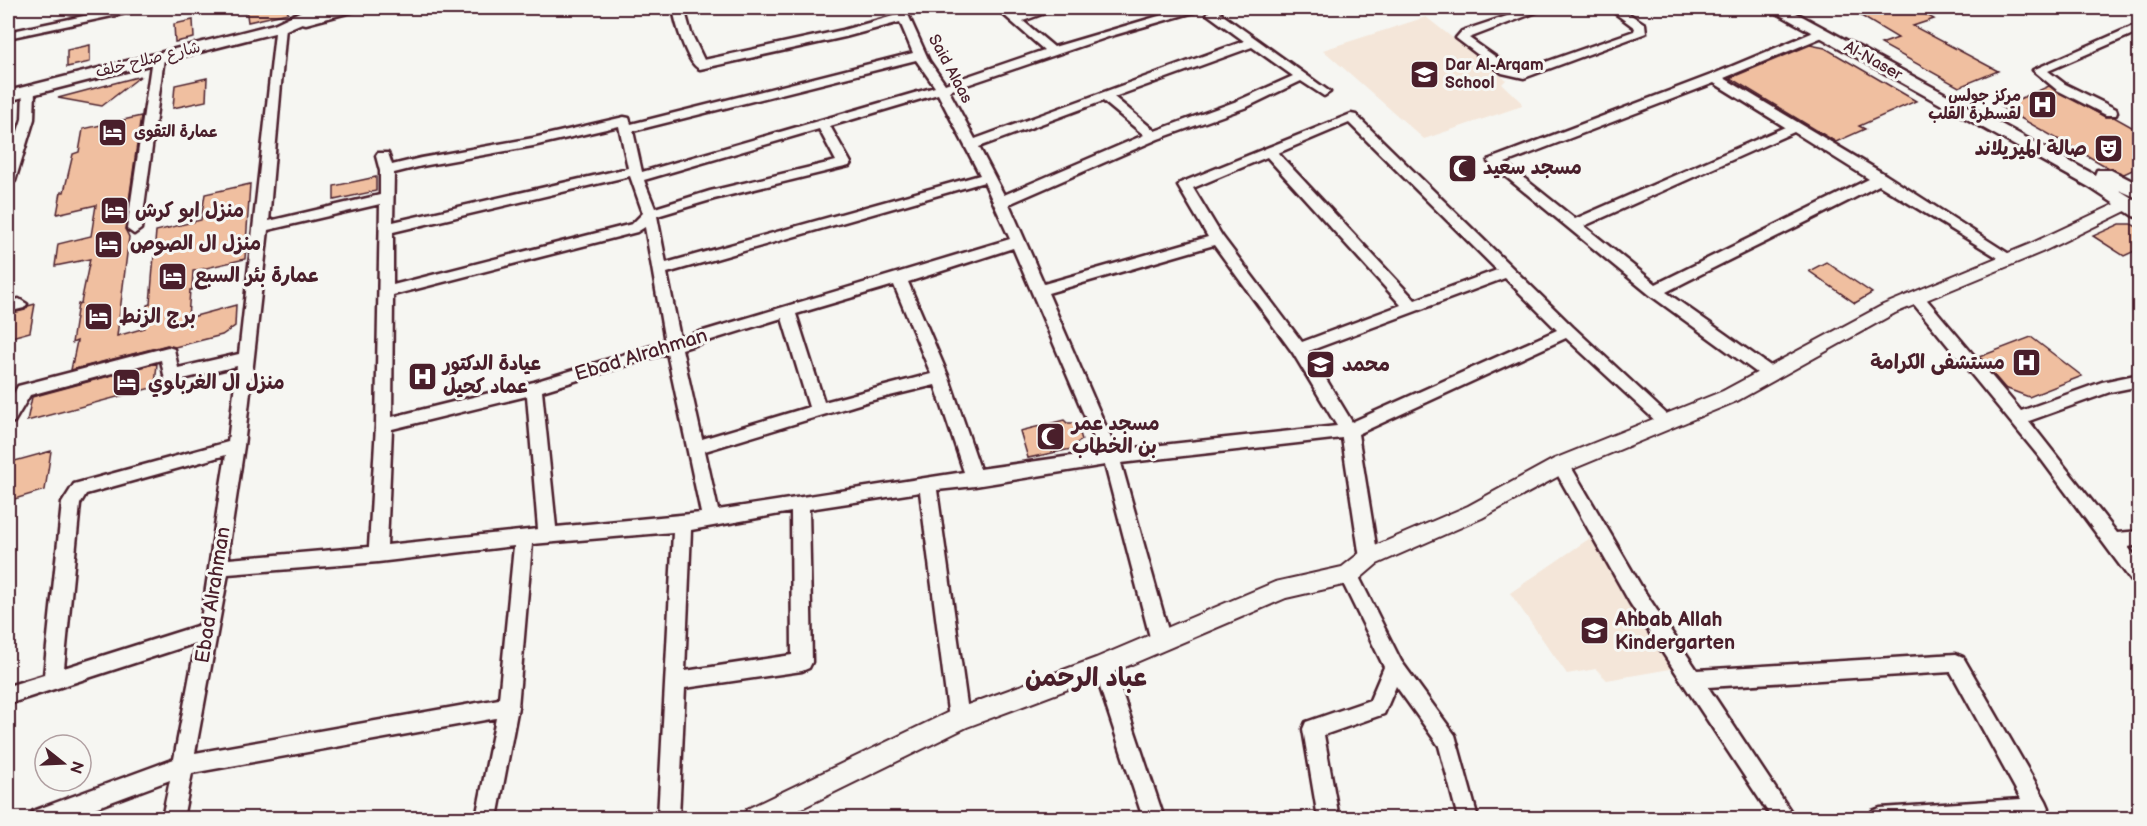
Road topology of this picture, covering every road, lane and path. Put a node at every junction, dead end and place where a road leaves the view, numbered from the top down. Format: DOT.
graph roads {
  1 [pos="136,8"];
  2 [pos="320,8"];
  3 [pos="349,8"];
  4 [pos="678,8"];
  5 [pos="1001,8"];
  6 [pos="1049,8"];
  7 [pos="1197,8"];
  8 [pos="1218,8"];
  9 [pos="1541,8"];
  10 [pos="1617,8"];
  11 [pos="1776,8"];
  12 [pos="1801,8"];
  13 [pos="905,11"];
  14 [pos="80,14"];
  15 [pos="1016,19"];
  16 [pos="2139,19"];
  17 [pos="283,25"];
  18 [pos="2139,25"];
  19 [pos="1821,33"];
  20 [pos="8,35"];
  21 [pos="1254,42"];
  22 [pos="1052,51"];
  23 [pos="920,55"];
  24 [pos="158,58"];
  25 [pos="1302,76"];
  26 [pos="1715,78"];
  27 [pos="29,90"];
  28 [pos="942,90"];
  29 [pos="1324,92"];
  30 [pos="8,96"];
  31 [pos="1106,97"];
  32 [pos="2111,112"];
  33 [pos="823,125"];
  34 [pos="1796,127"];
  35 [pos="627,129"];
  36 [pos="1153,136"];
  37 [pos="972,145"];
  38 [pos="1270,152"];
  39 [pos="637,174"];
  40 [pos="987,177"];
  41 [pos="1881,178"];
  42 [pos="8,181"];
  43 [pos="386,198"];
  44 [pos="2136,201"];
  45 [pos="1002,202"];
  46 [pos="650,214"];
  47 [pos="1574,225"];
  48 [pos="261,227"];
  49 [pos="134,229"];
  50 [pos="385,229"];
  51 [pos="1217,239"];
  52 [pos="1019,241"];
  53 [pos="2010,259"];
  54 [pos="659,270"];
  55 [pos="1508,271"];
  56 [pos="899,279"];
  57 [pos="1038,291"];
  58 [pos="1655,291"];
  59 [pos="385,292"];
  60 [pos="1917,298"];
  61 [pos="1413,308"];
  62 [pos="787,311"];
  63 [pos="1568,332"];
  64 [pos="674,345"];
  65 [pos="1299,350"];
  66 [pos="246,358"];
  67 [pos="1770,374"];
  68 [pos="941,378"];
  69 [pos="2139,380"];
  70 [pos="534,388"];
  71 [pos="818,411"];
  72 [pos="8,418"];
  73 [pos="2018,419"];
  74 [pos="1666,422"];
  75 [pos="384,425"];
  76 [pos="1349,431"];
  77 [pos="236,446"];
  78 [pos="696,447"];
  79 [pos="1111,457"];
  80 [pos="1561,465"];
  81 [pos="975,478"];
  82 [pos="928,485"];
  83 [pos="800,503"];
  84 [pos="711,519"];
  85 [pos="682,524"];
  86 [pos="548,535"];
  87 [pos="524,538"];
  88 [pos="2139,538"];
  89 [pos="2115,541"];
  90 [pos="378,554"];
  91 [pos="1369,558"];
  92 [pos="220,567"];
  93 [pos="1348,575"];
  94 [pos="2139,577"];
  95 [pos="208,632"];
  96 [pos="1161,641"];
  97 [pos="1103,666"];
  98 [pos="1394,667"];
  99 [pos="1691,679"];
  100 [pos="53,681"];
  101 [pos="675,681"];
  102 [pos="8,695"];
  103 [pos="508,707"];
  104 [pos="959,719"];
  105 [pos="184,765"];
  106 [pos="41,819"];
  107 [pos="172,819"];
  108 [pos="487,819"];
  109 [pos="669,819"];
  110 [pos="756,819"];
  111 [pos="1154,819"];
  112 [pos="1328,819"];
  113 [pos="1468,819"];
  114 [pos="1784,819"];
  115 [pos="1880,819"];
  1 -- 14 [label="street"];
  2 -- 17 [label="main road, شارع صلاح خلف"];
  3 -- 17 [label="main road, شارع صلاح خلف"];
  4 -- 13 [label="street"];
  5 -- 15 [label="street"];
  6 -- 15 [label="street"];
  7 -- 22 [label="street"];
  8 -- 21 [label="street"];
  9 -- 10 [label="street"];
  11 -- 19 [label="main road, Al-Naser"];
  12 -- 44 [label="main road"];
  13 -- 23 [label="street, Said Alaas"];
  14 -- 20 [label="street"];
  15 -- 22 [label="street"];
  16 -- 18 [label="street"];
  17 -- 24 [label="main road, شارع صلاح خلف"];
  17 -- 48 [label="street, Ebad Alrahman"];
  18 -- 32 [label="street"];
  19 -- 26 [label="street"];
  19 -- 44 [label="main road, Al-Naser"];
  21 -- 25 [label="street"];
  21 -- 31 [label="street"];
  22 -- 28 [label="street"];
  23 -- 28 [label="street, Said Alaas"];
  23 -- 35 [label="street"];
  24 -- 27 [label="main road, شارع صلاح خلف"];
  24 -- 49 [label="street"];
  25 -- 29 [label="street"];
  25 -- 36 [label="street"];
  26 -- 34 [label="street"];
  26 -- 47 [label="street"];
  27 -- 30 [label="main road, شارع صلاح خلف"];
  27 -- 42 [label="street"];
  28 -- 33 [label="street"];
  28 -- 37 [label="street, Said Alaas"];
  31 -- 36 [label="street"];
  31 -- 37 [label="street"];
  33 -- 39 [label="street"];
  33 -- 46 [label="street"];
  34 -- 41 [label="street"];
  34 -- 47 [label="street"];
  35 -- 39 [label="street"];
  35 -- 43 [label="street"];
  36 -- 45 [label="street"];
  37 -- 40 [label="street, Said Alaas"];
  38 -- 51 [label="street"];
  38 -- 55 [label="street"];
  38 -- 61 [label="street"];
  39 -- 46 [label="street"];
  39 -- 50 [label="street"];
  40 -- 45 [label="street, Said Alaas"];
  40 -- 54 [label="street"];
  41 -- 53 [label="street"];
  41 -- 58 [label="street"];
  43 -- 48 [label="street"];
  43 -- 50 [label="street"];
  44 -- 53 [label="street"];
  45 -- 52 [label="street, Said Alaas"];
  46 -- 54 [label="street"];
  46 -- 59 [label="street"];
  47 -- 58 [label="street"];
  48 -- 66 [label="street, Ebad Alrahman"];
  50 -- 59 [label="street"];
  51 -- 57 [label="street"];
  51 -- 65 [label="street"];
  52 -- 56 [label="street, Ebad Alrahman"];
  52 -- 57 [label="street, Said Alaas"];
  53 -- 60 [label="street"];
  54 -- 64 [label="street"];
  55 -- 61 [label="street"];
  55 -- 63 [label="street"];
  56 -- 62 [label="street, Ebad Alrahman"];
  56 -- 68 [label="street"];
  57 -- 79 [label="street, Said Alaas"];
  58 -- 67 [label="street"];
  59 -- 75 [label="street"];
  60 -- 67 [label="street"];
  60 -- 73 [label="street"];
  61 -- 65 [label="street"];
  62 -- 64 [label="street, Ebad Alrahman"];
  62 -- 71 [label="street"];
  63 -- 74 [label="street"];
  63 -- 76 [label="street"];
  64 -- 70 [label="street, Ebad Alrahman"];
  64 -- 78 [label="street"];
  65 -- 76 [label="street"];
  66 -- 72 [label="street"];
  66 -- 77 [label="street, Ebad Alrahman"];
  67 -- 74 [label="street"];
  68 -- 71 [label="street"];
  68 -- 81 [label="street"];
  69 -- 73 [label="street"];
  70 -- 75 [label="street, Ebad Alrahman"];
  70 -- 86 [label="street"];
  71 -- 78 [label="street"];
  73 -- 89 [label="street"];
  74 -- 80 [label="street"];
  75 -- 90 [label="street"];
  76 -- 79 [label="street"];
  76 -- 91 [label="street"];
  77 -- 92 [label="street, Ebad Alrahman"];
  77 -- 100 [label="street"];
  78 -- 84 [label="street"];
  79 -- 81 [label="street"];
  79 -- 96 [label="street, Said Alaas"];
  80 -- 91 [label="street"];
  80 -- 99 [label="street"];
  81 -- 82 [label="street"];
  82 -- 83 [label="street"];
  82 -- 104 [label="street"];
  83 -- 84 [label="street"];
  83 -- 101 [label="street"];
  84 -- 85 [label="street"];
  85 -- 86 [label="street"];
  85 -- 101 [label="street"];
  86 -- 87 [label="street"];
  87 -- 90 [label="street"];
  87 -- 103 [label="street"];
  88 -- 89 [label="street"];
  89 -- 94 [label="street"];
  90 -- 92 [label="street"];
  91 -- 93 [label="street"];
  92 -- 95 [label="street, Ebad Alrahman"];
  93 -- 96 [label="street"];
  93 -- 98 [label="street"];
  95 -- 100 [label="street"];
  95 -- 105 [label="street, Ebad Alrahman"];
  96 -- 97 [label="street"];
  97 -- 104 [label="street"];
  97 -- 111 [label="street"];
  98 -- 112 [label="street"];
  98 -- 113 [label="street"];
  99 -- 114 [label="street"];
  99 -- 115 [label="street"];
  100 -- 102 [label="street"];
  101 -- 109 [label="street"];
  103 -- 105 [label="street"];
  103 -- 108 [label="street"];
  104 -- 110 [label="street"];
  105 -- 106 [label="street"];
  105 -- 107 [label="street, Ebad Alrahman"];
}
